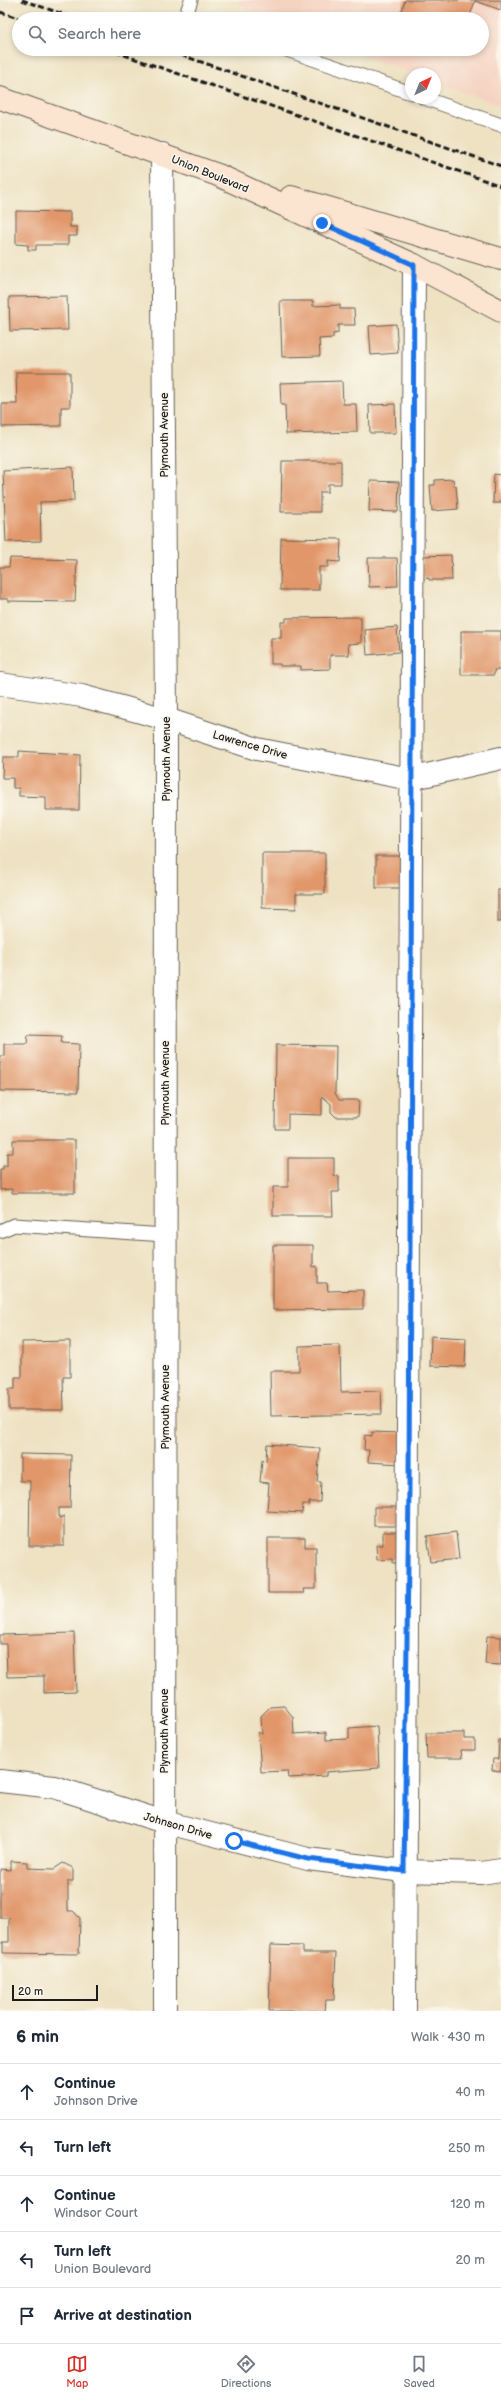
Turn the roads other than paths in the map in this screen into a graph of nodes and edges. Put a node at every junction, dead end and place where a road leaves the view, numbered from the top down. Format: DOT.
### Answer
graph roads {
  1 [pos="191,0"];
  2 [pos="192,12"];
  3 [pos="304,56"];
  4 [pos="405,91"];
  5 [pos="0,98"];
  6 [pos="441,104"];
  7 [pos="501,125"];
  8 [pos="162,154"];
  9 [pos="218,175"];
  10 [pos="501,259"];
  11 [pos="414,265"];
  12 [pos="501,312"];
  13 [pos="0,684"];
  14 [pos="166,719"];
  15 [pos="501,758"];
  16 [pos="410,779"];
  17 [pos="0,1231"];
  18 [pos="165,1235"];
  19 [pos="0,1782"];
  20 [pos="164,1822"];
  21 [pos="501,1870"];
  22 [pos="404,1871"];
  23 [pos="164,2011"];
  24 [pos="405,2011"];
  1 -- 2 [label="lane"];
  3 -- 4 [label="lane"];
  5 -- 8 [label="main road, Union Boulevard"];
  6 -- 7 [label="lane"];
  8 -- 9 [label="main road, Union Boulevard"];
  8 -- 14 [label="street, Plymouth Avenue"];
  9 -- 10 [label="main road"];
  9 -- 11 [label="main road, Union Boulevard"];
  11 -- 12 [label="main road, Union Boulevard"];
  11 -- 16 [label="street"];
  13 -- 14 [label="street, Lawrence Drive"];
  14 -- 16 [label="street, Lawrence Drive"];
  14 -- 18 [label="street, Plymouth Avenue"];
  15 -- 16 [label="street, Lawrence Drive"];
  16 -- 22 [label="street"];
  17 -- 18 [label="lane"];
  18 -- 20 [label="street, Plymouth Avenue"];
  19 -- 20 [label="street, Johnson Drive"];
  20 -- 22 [label="street, Johnson Drive"];
  20 -- 23 [label="street, Plymouth Avenue"];
  21 -- 22 [label="street, Johnson Drive"];
  22 -- 24 [label="street"];
}
